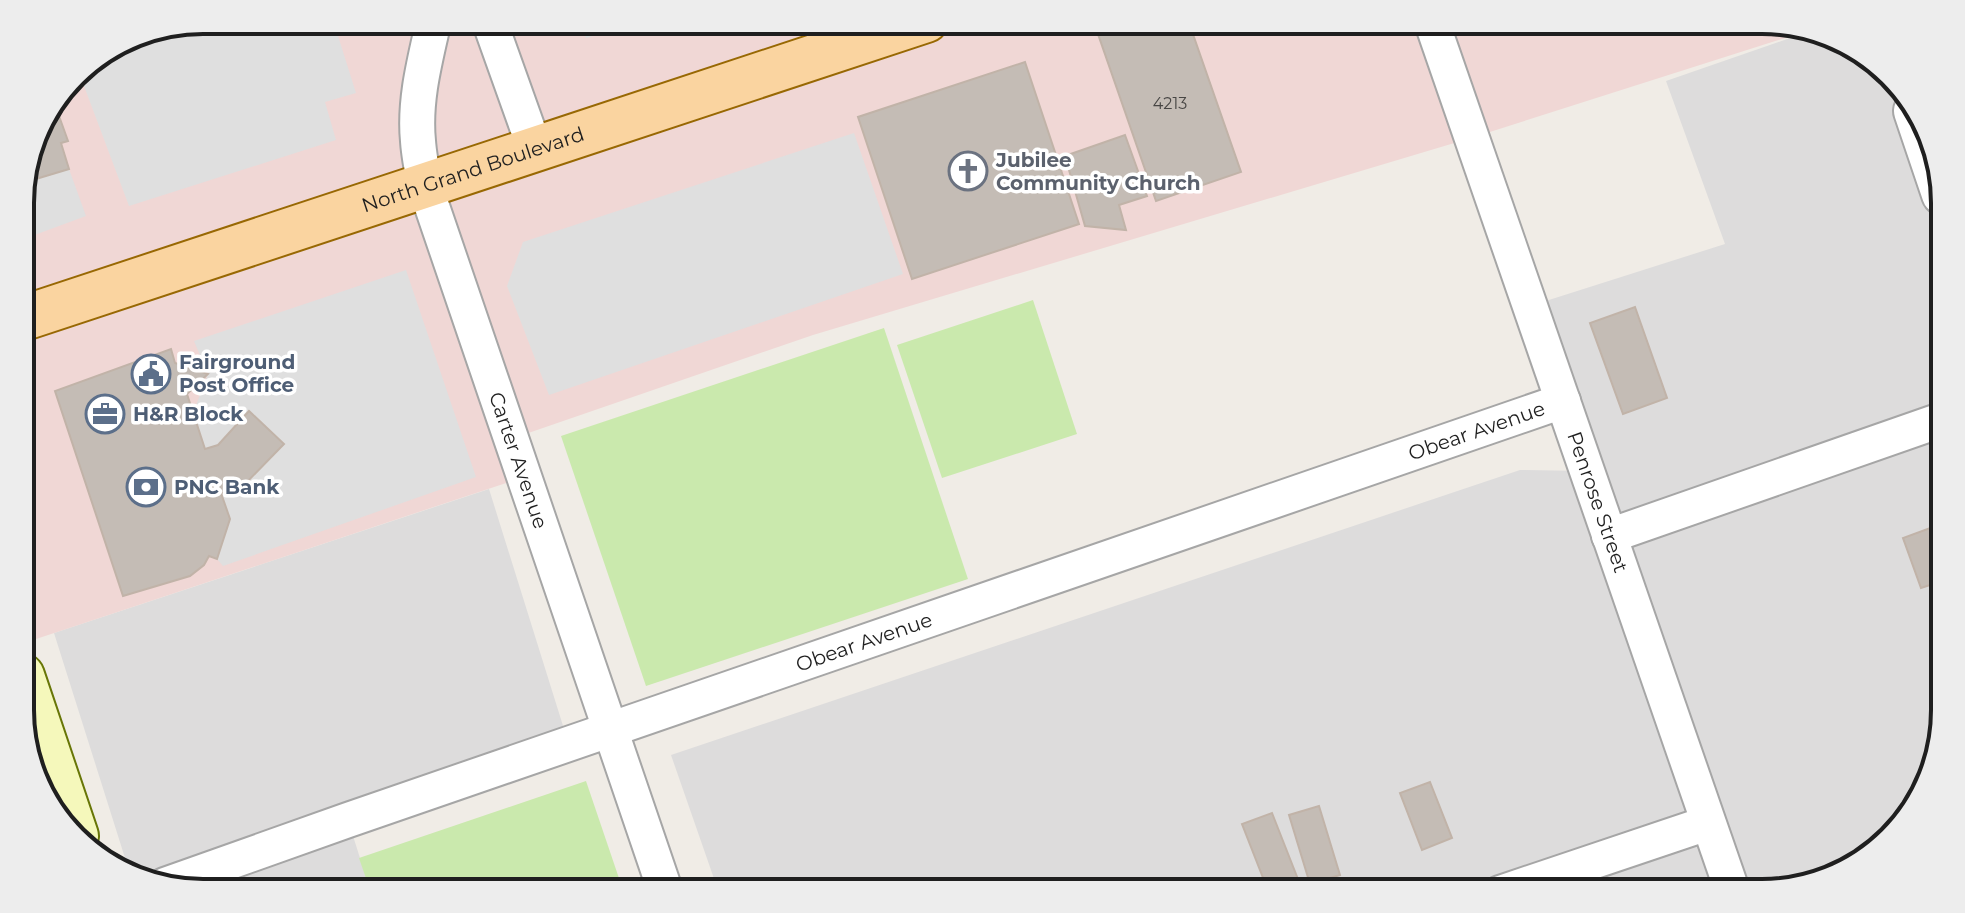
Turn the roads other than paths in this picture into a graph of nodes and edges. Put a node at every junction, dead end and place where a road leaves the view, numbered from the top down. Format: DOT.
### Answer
graph roads {
  1 [pos="431,34"];
  2 [pos="494,34"];
  3 [pos="884,34"];
  4 [pos="1436,34"];
  5 [pos="535,149"];
  6 [pos="425,186"];
  7 [pos="34,315"];
  8 [pos="1563,401"];
  9 [pos="1931,424"];
  10 [pos="1609,536"];
  11 [pos="34,712"];
  12 [pos="611,731"];
  13 [pos="67,810"];
  14 [pos="1708,823"];
  15 [pos="184,878"];
  16 [pos="661,879"];
  17 [pos="1542,879"];
  18 [pos="1728,879"];
  1 -- 6 [label="street, Carter Avenue"];
  2 -- 5 [label="street"];
  3 -- 5 [label="main road, North Grand Boulevard"];
  4 -- 8 [label="street, Penrose Street"];
  5 -- 6 [label="main road, North Grand Boulevard"];
  6 -- 7 [label="main road, North Grand Boulevard"];
  6 -- 12 [label="street, Carter Avenue"];
  8 -- 10 [label="street, Penrose Street"];
  8 -- 12 [label="street, Obear Avenue"];
  9 -- 10 [label="street"];
  10 -- 14 [label="street, Penrose Street"];
  11 -- 13 [label="main road"];
  12 -- 15 [label="street, Obear Avenue"];
  12 -- 16 [label="street, Carter Avenue"];
  14 -- 17 [label="street"];
  14 -- 18 [label="street, Penrose Street"];
}
